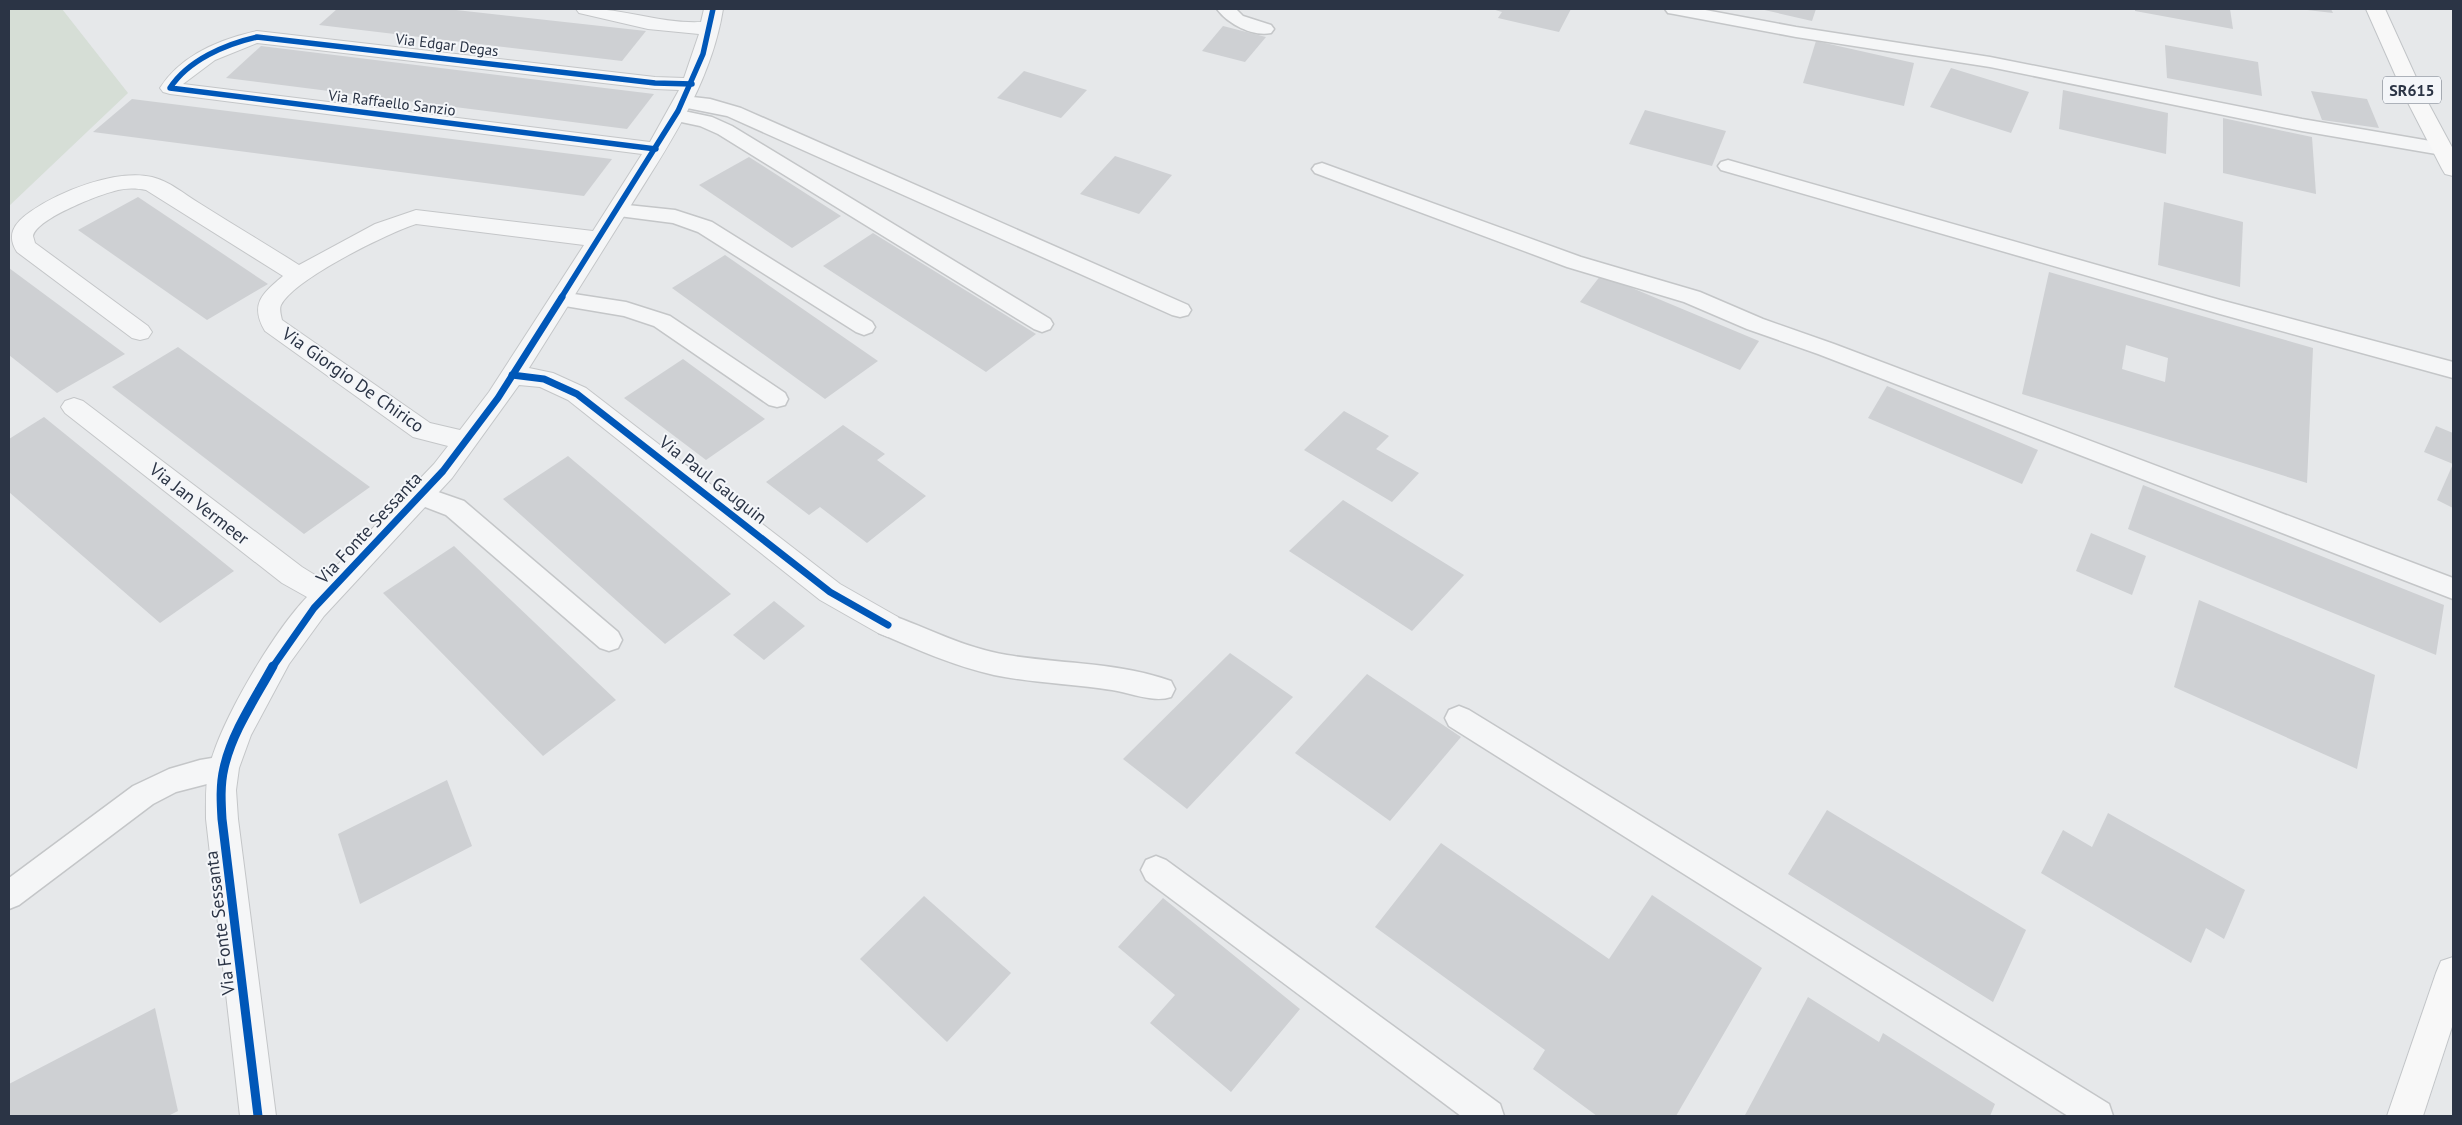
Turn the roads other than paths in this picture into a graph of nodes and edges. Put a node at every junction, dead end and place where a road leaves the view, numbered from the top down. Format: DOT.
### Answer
graph roads {
  1 [pos="586,9"];
  2 [pos="1226,9"];
  3 [pos="1674,9"];
  4 [pos="2375,9"];
  5 [pos="712,19"];
  6 [pos="1265,28"];
  7 [pos="203,59"];
  8 [pos="684,100"];
  9 [pos="656,148"];
  10 [pos="2442,149"];
  11 [pos="1728,166"];
  12 [pos="1322,169"];
  13 [pos="2453,169"];
  14 [pos="618,210"];
  15 [pos="599,239"];
  16 [pos="299,276"];
  17 [pos="561,298"];
  18 [pos="1180,310"];
  19 [pos="1042,324"];
  20 [pos="864,327"];
  21 [pos="140,332"];
  22 [pos="2453,370"];
  23 [pos="512,375"];
  24 [pos="777,399"];
  25 [pos="74,408"];
  26 [pos="465,442"];
  27 [pos="421,495"];
  28 [pos="2453,589"];
  29 [pos="328,593"];
  30 [pos="888,625"];
  31 [pos="609,640"];
  32 [pos="1162,689"];
  33 [pos="1459,718"];
  34 [pos="224,768"];
  35 [pos="1156,870"];
  36 [pos="9,895"];
  37 [pos="2453,973"];
  38 [pos="258,1116"];
  39 [pos="1488,1116"];
  40 [pos="2097,1116"];
  41 [pos="2405,1116"];
  1 -- 5 [label="street"];
  2 -- 6 [label="lane"];
  3 -- 10 [label="lane"];
  4 -- 10 [label="main road, SR615"];
  5 -- 8 [label="street, Via Fonte Sessanta"];
  7 -- 8 [label="street, Via Edgar Degas"];
  7 -- 9 [label="street, Via Raffaello Sanzio"];
  8 -- 9 [label="street, Via Fonte Sessanta"];
  8 -- 18 [label="lane"];
  8 -- 19 [label="lane"];
  9 -- 14 [label="street, Via Fonte Sessanta"];
  10 -- 13 [label="main road, SR615"];
  11 -- 22 [label="lane"];
  12 -- 28 [label="lane"];
  14 -- 15 [label="street, Via Fonte Sessanta"];
  14 -- 20 [label="lane"];
  15 -- 16 [label="street, Via Giorgio De Chirico"];
  15 -- 17 [label="street, Via Fonte Sessanta"];
  16 -- 21 [label="street"];
  16 -- 26 [label="street, Via Giorgio De Chirico"];
  17 -- 23 [label="street, Via Fonte Sessanta"];
  17 -- 24 [label="lane"];
  23 -- 26 [label="street, Via Fonte Sessanta"];
  23 -- 30 [label="street, Via Paul Gauguin"];
  25 -- 29 [label="street, Via Jan Vermeer"];
  26 -- 27 [label="street, Via Fonte Sessanta"];
  27 -- 29 [label="street, Via Fonte Sessanta"];
  27 -- 31 [label="lane"];
  29 -- 34 [label="street, Via Fonte Sessanta"];
  30 -- 32 [label="lane"];
  33 -- 40 [label="lane"];
  34 -- 36 [label="lane"];
  34 -- 38 [label="street, Via Fonte Sessanta"];
  35 -- 39 [label="lane"];
  37 -- 41 [label="main road"];
}
